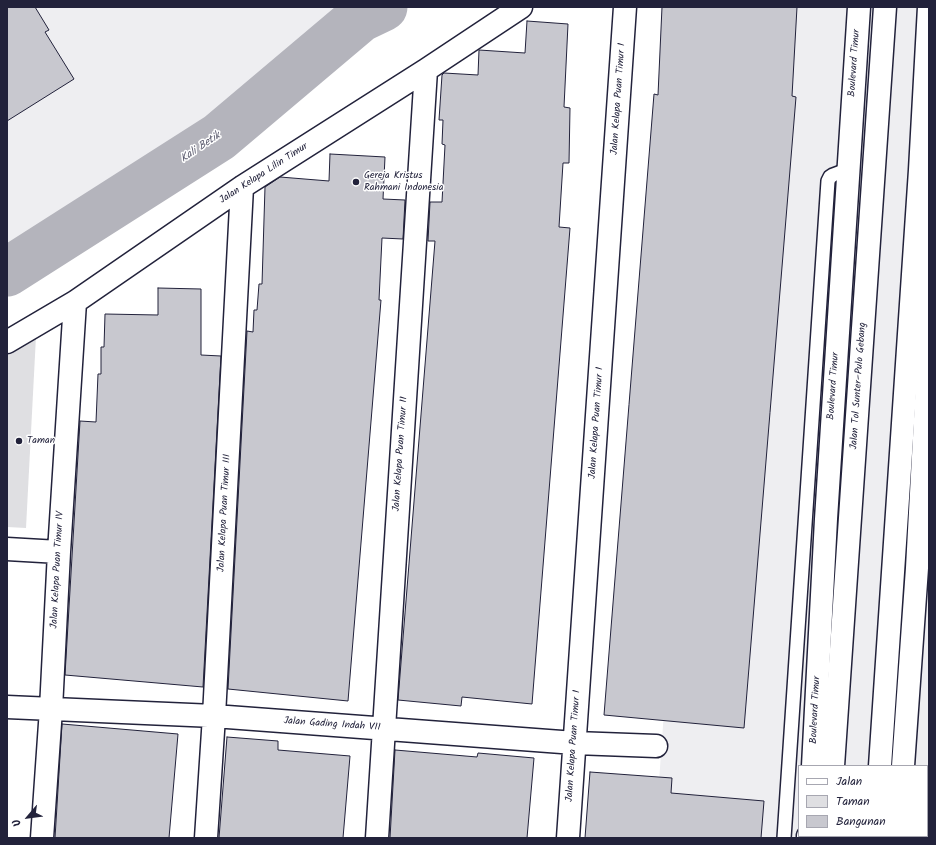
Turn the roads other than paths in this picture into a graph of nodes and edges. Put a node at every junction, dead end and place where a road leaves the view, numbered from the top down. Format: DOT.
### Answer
graph roads {
  1 [pos="521,7"];
  2 [pos="625,7"];
  3 [pos="859,7"];
  4 [pos="884,7"];
  5 [pos="929,7"];
  6 [pos="426,70"];
  7 [pos="849,169"];
  8 [pos="929,179"];
  9 [pos="242,187"];
  10 [pos="928,275"];
  11 [pos="75,302"];
  12 [pos="7,342"];
  13 [pos="928,382"];
  14 [pos="7,549"];
  15 [pos="59,552"];
  16 [pos="923,569"];
  17 [pos="922,599"];
  18 [pos="7,707"];
  19 [pos="51,710"];
  20 [pos="214,716"];
  21 [pos="384,729"];
  22 [pos="575,743"];
  23 [pos="656,746"];
  24 [pos="813,765"];
  25 [pos="833,765"];
  26 [pos="880,765"];
  27 [pos="903,765"];
  28 [pos="42,838"];
  29 [pos="206,838"];
  30 [pos="377,838"];
  31 [pos="568,838"];
  32 [pos="784,838"];
  1 -- 6 [label="main road, Jalan Kelapa Lilin Timur"];
  2 -- 22 [label="main road, Jalan Kelapa Puan Timur I"];
  3 -- 7 [label="main road, Boulevard Timur"];
  4 -- 25 [label="main road, Jalan Tol Sunter–Pulo Gebang"];
  5 -- 26 [label="main road"];
  6 -- 9 [label="main road, Jalan Kelapa Lilin Timur"];
  6 -- 21 [label="main road, Jalan Kelapa Puan Timur II"];
  7 -- 24 [label="main road, Boulevard Timur"];
  7 -- 32 [label="lane"];
  8 -- 10 [label="main road"];
  9 -- 11 [label="main road, Jalan Kelapa Lilin Timur"];
  9 -- 20 [label="main road, Jalan Kelapa Puan Timur III"];
  10 -- 13 [label="main road"];
  11 -- 12 [label="main road, Jalan Kelapa Lilin Timur"];
  11 -- 15 [label="main road, Jalan Kelapa Puan Timur IV"];
  13 -- 16 [label="main road"];
  14 -- 15 [label="main road"];
  15 -- 19 [label="main road, Jalan Kelapa Puan Timur IV"];
  16 -- 17 [label="main road"];
  17 -- 27 [label="main road"];
  18 -- 19 [label="main road, Jalan Gading Indah VII"];
  19 -- 20 [label="main road, Jalan Gading Indah VII"];
  19 -- 28 [label="main road, Jalan Kelapa Puan Timur IV"];
  20 -- 21 [label="main road, Jalan Gading Indah VII"];
  20 -- 29 [label="main road, Jalan Kelapa Puan Timur III"];
  21 -- 22 [label="main road, Jalan Gading Indah VII"];
  21 -- 30 [label="main road, Jalan Kelapa Puan Timur II"];
  22 -- 23 [label="main road, Jalan Gading Indah VII"];
  22 -- 31 [label="main road, Jalan Kelapa Puan Timur I"];
}
